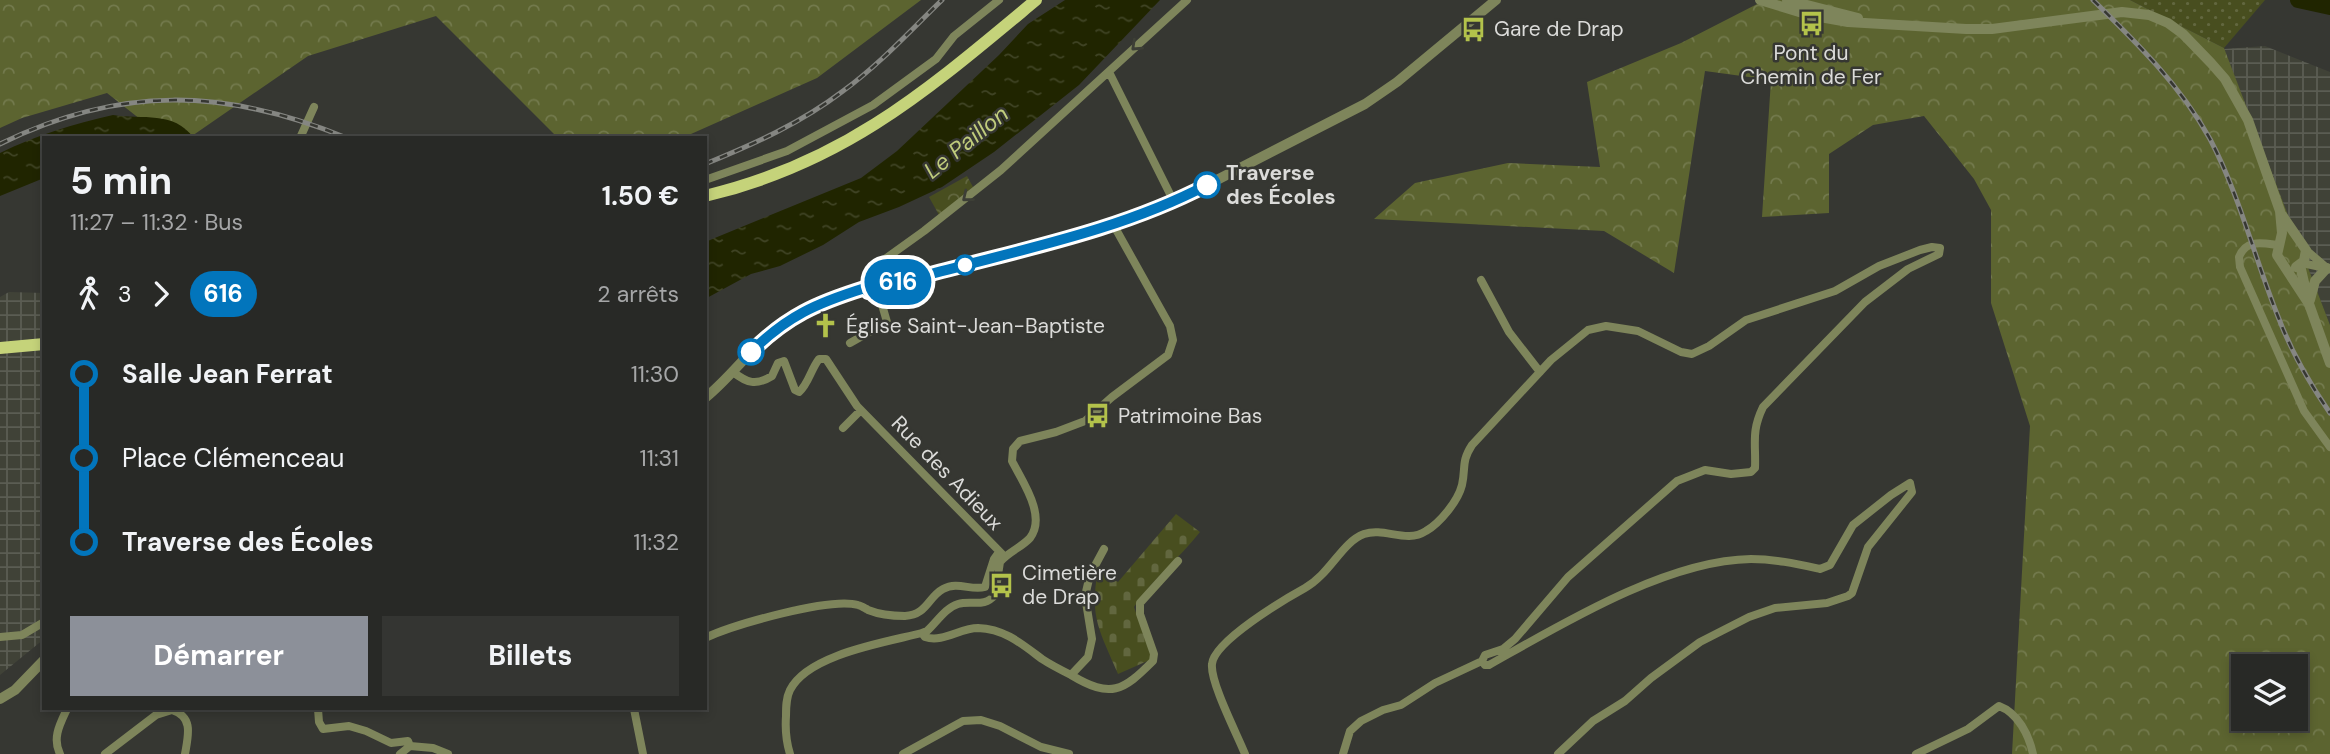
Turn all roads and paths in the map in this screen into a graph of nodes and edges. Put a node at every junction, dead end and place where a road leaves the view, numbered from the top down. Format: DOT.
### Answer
graph roads {
  1 [pos="999,0"];
  2 [pos="1028,0"];
  3 [pos="1036,0"];
  4 [pos="1187,0"];
  5 [pos="1496,0"];
  6 [pos="1760,0"];
  7 [pos="1787,0"];
  8 [pos="1879,24"];
  9 [pos="1109,72"];
  10 [pos="314,107"];
  11 [pos="301,136"];
  12 [pos="707,179"];
  13 [pos="707,189"];
  14 [pos="707,195"];
  15 [pos="1174,202"];
  16 [pos="2280,211"];
  17 [pos="1113,224"];
  18 [pos="2298,239"];
  19 [pos="2278,248"];
  20 [pos="2306,250"];
  21 [pos="2301,264"];
  22 [pos="2286,267"];
  23 [pos="2329,268"];
  24 [pos="1481,281"];
  25 [pos="877,284"];
  26 [pos="2309,304"];
  27 [pos="42,342"];
  28 [pos="850,343"];
  29 [pos="0,345"];
  30 [pos="2330,363"];
  31 [pos="733,372"];
  32 [pos="1540,372"];
  33 [pos="707,396"];
  34 [pos="863,412"];
  35 [pos="843,428"];
  36 [pos="2330,447"];
  37 [pos="1104,549"];
  38 [pos="1002,554"];
  39 [pos="1178,561"];
  40 [pos="42,623"];
  41 [pos="922,633"];
  42 [pos="707,637"];
  43 [pos="0,638"];
  44 [pos="1482,661"];
  45 [pos="42,662"];
  46 [pos="1071,675"];
  47 [pos="0,699"];
  48 [pos="66,710"];
  49 [pos="317,710"];
  50 [pos="634,710"];
  51 [pos="410,746"];
  52 [pos="60,754"];
  53 [pos="105,754"];
  54 [pos="185,754"];
  55 [pos="400,754"];
  56 [pos="448,754"];
  57 [pos="643,754"];
  58 [pos="790,754"];
  59 [pos="903,754"];
  60 [pos="1069,754"];
  61 [pos="1245,754"];
  62 [pos="1343,754"];
  63 [pos="1558,754"];
  64 [pos="1916,754"];
  65 [pos="2033,754"];
  1 -- 12 [label="street"];
  2 -- 13 [label="main road"];
  3 -- 14 [label="main road"];
  4 -- 9 [label="street, one-way"];
  5 -- 15 [label="street"];
  6 -- 8 [label="street"];
  7 -- 8 [label="street"];
  8 -- 16 [label="street"];
  9 -- 15 [label="street"];
  9 -- 25 [label="street, one-way"];
  10 -- 11 [label="street"];
  15 -- 17 [label="street"];
  16 -- 18 [label="street"];
  16 -- 19 [label="street"];
  17 -- 25 [label="street"];
  17 -- 38 [label="street"];
  18 -- 19 [label="street"];
  18 -- 20 [label="street"];
  19 -- 22 [label="street"];
  19 -- 36 [label="street"];
  20 -- 21 [label="street"];
  20 -- 23 [label="street"];
  21 -- 22 [label="street"];
  21 -- 23 [label="street"];
  21 -- 26 [label="street"];
  22 -- 26 [label="street"];
  23 -- 26 [label="street"];
  24 -- 32 [label="street"];
  25 -- 28 [label="street"];
  25 -- 31 [label="street"];
  26 -- 30 [label="street"];
  27 -- 29 [label="main road"];
  31 -- 33 [label="street"];
  31 -- 34 [label="street, Rue des Adieux"];
  32 -- 44 [label="street"];
  32 -- 61 [label="street"];
  34 -- 35 [label="street"];
  34 -- 38 [label="street, Rue des Adieux"];
  37 -- 46 [label="street"];
  38 -- 41 [label="street"];
  38 -- 42 [label="street"];
  39 -- 46 [label="street"];
  40 -- 43 [label="street"];
  41 -- 46 [label="street"];
  41 -- 58 [label="street"];
  44 -- 62 [label="street"];
  44 -- 63 [label="street"];
  45 -- 47 [label="street"];
  48 -- 52 [label="street"];
  49 -- 51 [label="street"];
  50 -- 57 [label="street"];
  51 -- 55 [label="street"];
  51 -- 56 [label="street"];
  53 -- 54 [label="street"];
  59 -- 60 [label="street"];
  64 -- 65 [label="street"];
}
